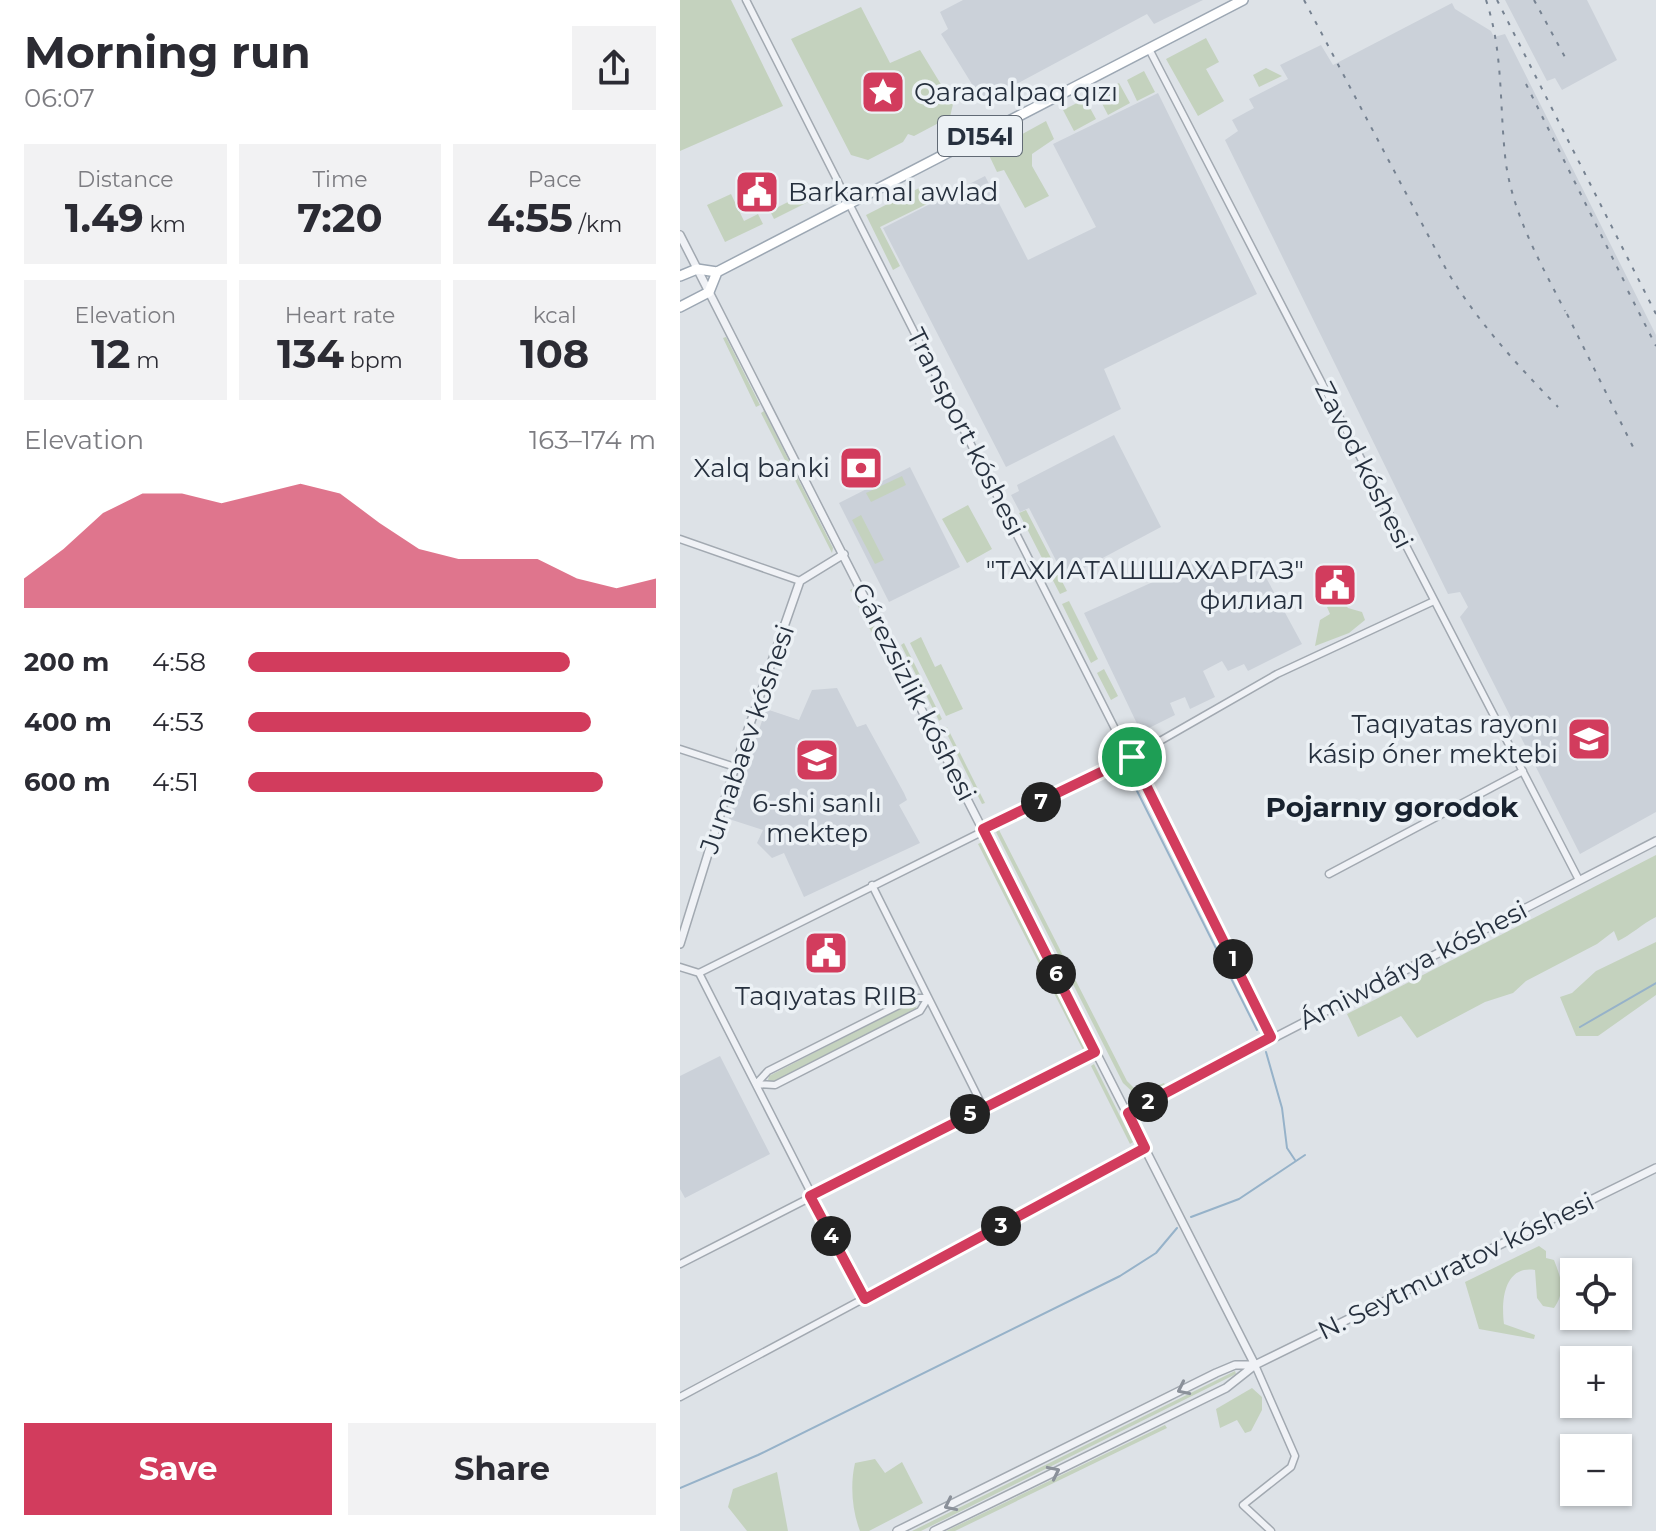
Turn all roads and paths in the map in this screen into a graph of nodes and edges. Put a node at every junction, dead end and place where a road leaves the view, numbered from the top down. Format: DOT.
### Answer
graph roads {
  1 [pos="746,0"];
  2 [pos="1243,0"];
  3 [pos="1149,49"];
  4 [pos="852,203"];
  5 [pos="680,235"];
  6 [pos="697,269"];
  7 [pos="717,272"];
  8 [pos="680,276"];
  9 [pos="709,292"];
  10 [pos="680,307"];
  11 [pos="680,539"];
  12 [pos="844,554"];
  13 [pos="800,581"];
  14 [pos="1434,601"];
  15 [pos="680,749"];
  16 [pos="1132,757"];
  17 [pos="735,767"];
  18 [pos="1523,771"];
  19 [pos="983,829"];
  20 [pos="1656,841"];
  21 [pos="1329,874"];
  22 [pos="1579,880"];
  23 [pos="872,885"];
  24 [pos="680,944"];
  25 [pos="680,967"];
  26 [pos="699,973"];
  27 [pos="928,998"];
  28 [pos="1271,1037"];
  29 [pos="1095,1052"];
  30 [pos="756,1084"];
  31 [pos="983,1107"];
  32 [pos="1128,1113"];
  33 [pos="1145,1148"];
  34 [pos="1656,1168"];
  35 [pos="810,1196"];
  36 [pos="680,1264"];
  37 [pos="865,1299"];
  38 [pos="1255,1365"];
  39 [pos="680,1397"];
  40 [pos="897,1531"];
  41 [pos="934,1531"];
  42 [pos="1271,1531"];
  1 -- 4 [label="street, Transport kóshesi"];
  2 -- 3 [label="main road, D154l"];
  3 -- 4 [label="main road, D154l"];
  3 -- 14 [label="street, Zavod kóshesi"];
  4 -- 7 [label="main road, D154l"];
  4 -- 16 [label="street, Transport kóshesi"];
  5 -- 6 [label="street, Gárezsizlik kóshesi"];
  6 -- 7 [label="main road"];
  6 -- 8 [label="main road"];
  6 -- 9 [label="street, Gárezsizlik kóshesi"];
  7 -- 9 [label="main road"];
  9 -- 10 [label="main road"];
  9 -- 12 [label="street, Gárezsizlik kóshesi"];
  11 -- 13 [label="street"];
  12 -- 13 [label="street"];
  12 -- 19 [label="street, Gárezsizlik kóshesi"];
  13 -- 17 [label="street, Jumabaev kóshesi"];
  14 -- 16 [label="street"];
  14 -- 18 [label="street, Zavod kóshesi"];
  15 -- 17 [label="street"];
  16 -- 19 [label="street"];
  16 -- 28 [label="street, Transport kóshesi"];
  17 -- 24 [label="street, Jumabaev kóshesi"];
  18 -- 21 [label="street"];
  18 -- 22 [label="street, Zavod kóshesi"];
  19 -- 23 [label="street"];
  19 -- 29 [label="street, Gárezsizlik kóshesi"];
  20 -- 22 [label="street, Ámiwdárya kóshesi"];
  22 -- 28 [label="street, Ámiwdárya kóshesi"];
  23 -- 26 [label="street"];
  23 -- 27 [label="street"];
  25 -- 26 [label="street"];
  26 -- 30 [label="street"];
  27 -- 30 [label="street"];
  27 -- 30 [label="street"];
  27 -- 31 [label="street"];
  28 -- 32 [label="street, Ámiwdárya kóshesi"];
  29 -- 31 [label="street"];
  29 -- 32 [label="street, Gárezsizlik kóshesi"];
  30 -- 35 [label="street"];
  31 -- 35 [label="street"];
  32 -- 33 [label="street, Gárezsizlik kóshesi"];
  33 -- 37 [label="street"];
  33 -- 38 [label="street, Gárezsizlik kóshesi"];
  34 -- 38 [label="street, N. Seytmuratov kóshesi"];
  35 -- 36 [label="street"];
  35 -- 37 [label="street"];
  37 -- 39 [label="street"];
  38 -- 40 [label="street, one-way"];
  41 -- 38 [label="street, one-way"];
  38 -- 42 [label="street"];
}
